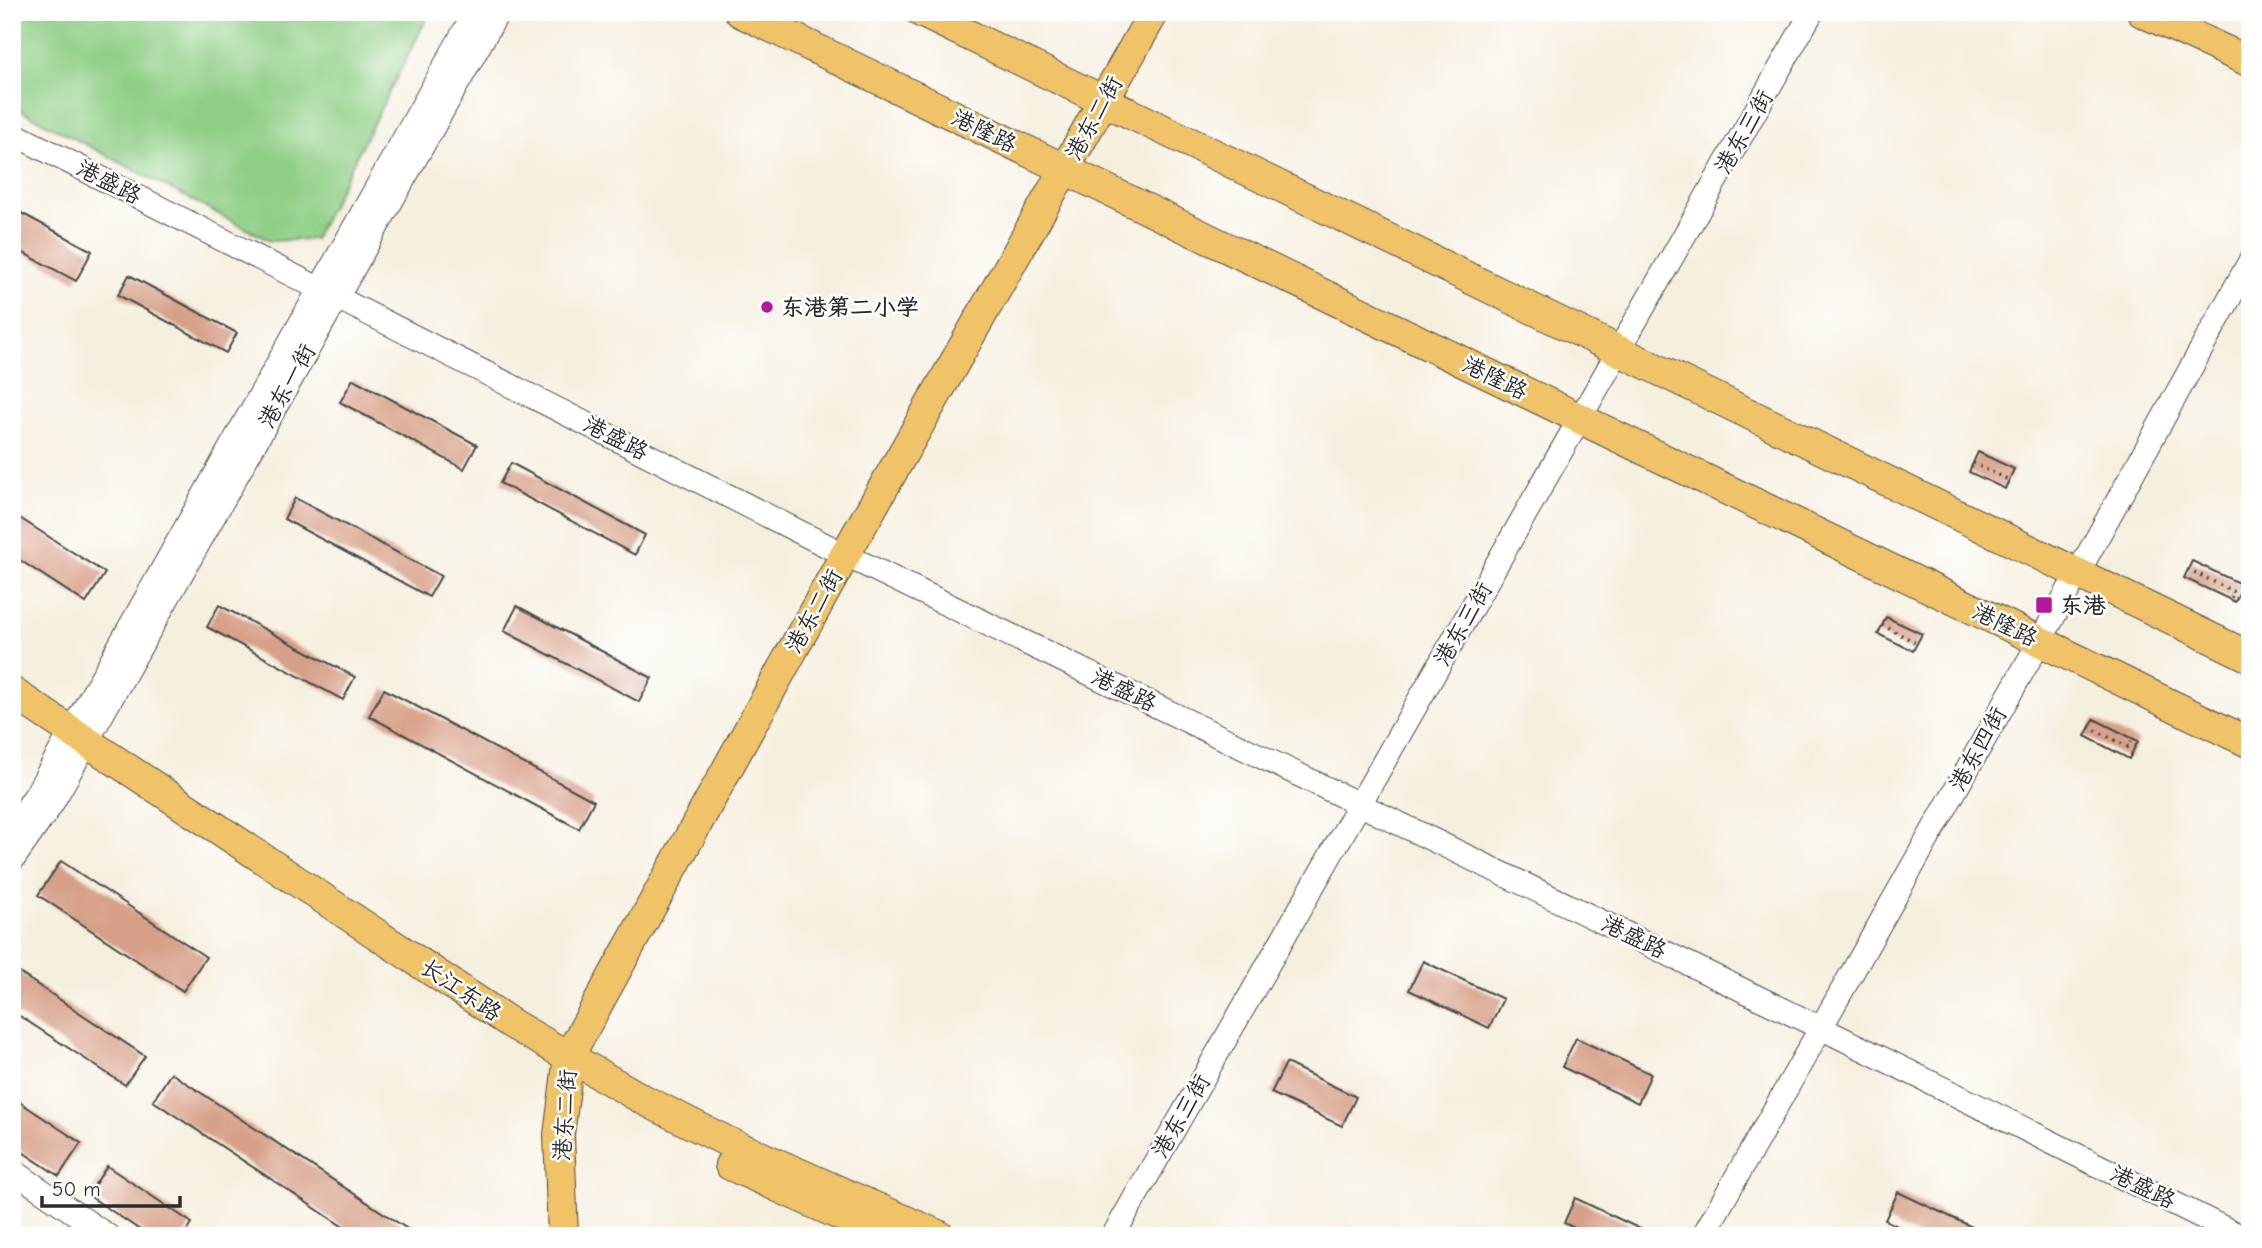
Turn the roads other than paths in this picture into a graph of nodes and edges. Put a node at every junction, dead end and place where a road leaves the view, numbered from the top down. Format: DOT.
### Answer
graph roads {
  1 [pos="475,12"];
  2 [pos="498,12"];
  3 [pos="740,12"];
  4 [pos="921,12"];
  5 [pos="1154,12"];
  6 [pos="1812,12"];
  7 [pos="2142,12"];
  8 [pos="2250,62"];
  9 [pos="1103,101"];
  10 [pos="12,133"];
  11 [pos="1065,170"];
  12 [pos="2250,261"];
  13 [pos="328,293"];
  14 [pos="1619,351"];
  15 [pos="1580,419"];
  16 [pos="845,555"];
  17 [pos="2077,573"];
  18 [pos="2039,641"];
  19 [pos="2250,657"];
  20 [pos="12,692"];
  21 [pos="12,716"];
  22 [pos="2250,743"];
  23 [pos="74,745"];
  24 [pos="1360,804"];
  25 [pos="12,829"];
  26 [pos="12,861"];
  27 [pos="1821,1028"];
  28 [pos="568,1068"];
  29 [pos="12,1170"];
  30 [pos="108,1236"];
  31 [pos="563,1236"];
  32 [pos="886,1236"];
  33 [pos="940,1236"];
  34 [pos="1113,1236"];
  35 [pos="1703,1236"];
  36 [pos="2240,1236"];
  1 -- 13 [label="street, 港东一街"];
  2 -- 13 [label="street, 港东一街"];
  3 -- 11 [label="main road, 港隆路"];
  4 -- 9 [label="main road"];
  5 -- 9 [label="main road, 港东二街"];
  6 -- 14 [label="street, 港东三街"];
  7 -- 8 [label="main road"];
  9 -- 11 [label="main road, 港东二街"];
  9 -- 14 [label="main road"];
  10 -- 13 [label="street, 港盛路"];
  11 -- 15 [label="main road, 港隆路"];
  11 -- 16 [label="main road, 港东二街"];
  12 -- 17 [label="street, 港东四街"];
  13 -- 16 [label="street, 港盛路"];
  13 -- 23 [label="street, 港东一街"];
  14 -- 15 [label="street, 港东三街"];
  14 -- 17 [label="main road"];
  15 -- 18 [label="main road, 港隆路"];
  15 -- 24 [label="street, 港东三街"];
  16 -- 24 [label="street, 港盛路"];
  16 -- 28 [label="main road, 港东二街"];
  17 -- 18 [label="street, 港东四街"];
  17 -- 19 [label="main road"];
  18 -- 22 [label="main road, 港隆路"];
  18 -- 27 [label="street, 港东四街"];
  20 -- 23 [label="main road, 长江东路"];
  21 -- 23 [label="main road, 长江东路"];
  23 -- 25 [label="street"];
  23 -- 26 [label="street"];
  23 -- 28 [label="main road, 长江东路"];
  24 -- 27 [label="street, 港盛路"];
  24 -- 34 [label="street, 港东三街"];
  27 -- 35 [label="street, 港东四街"];
  27 -- 36 [label="street, 港盛路"];
  28 -- 31 [label="main road, 港东二街"];
  28 -- 32 [label="main road, 长江东路"];
  28 -- 33 [label="main road, 长江东路"];
  29 -- 30 [label="street"];
}
